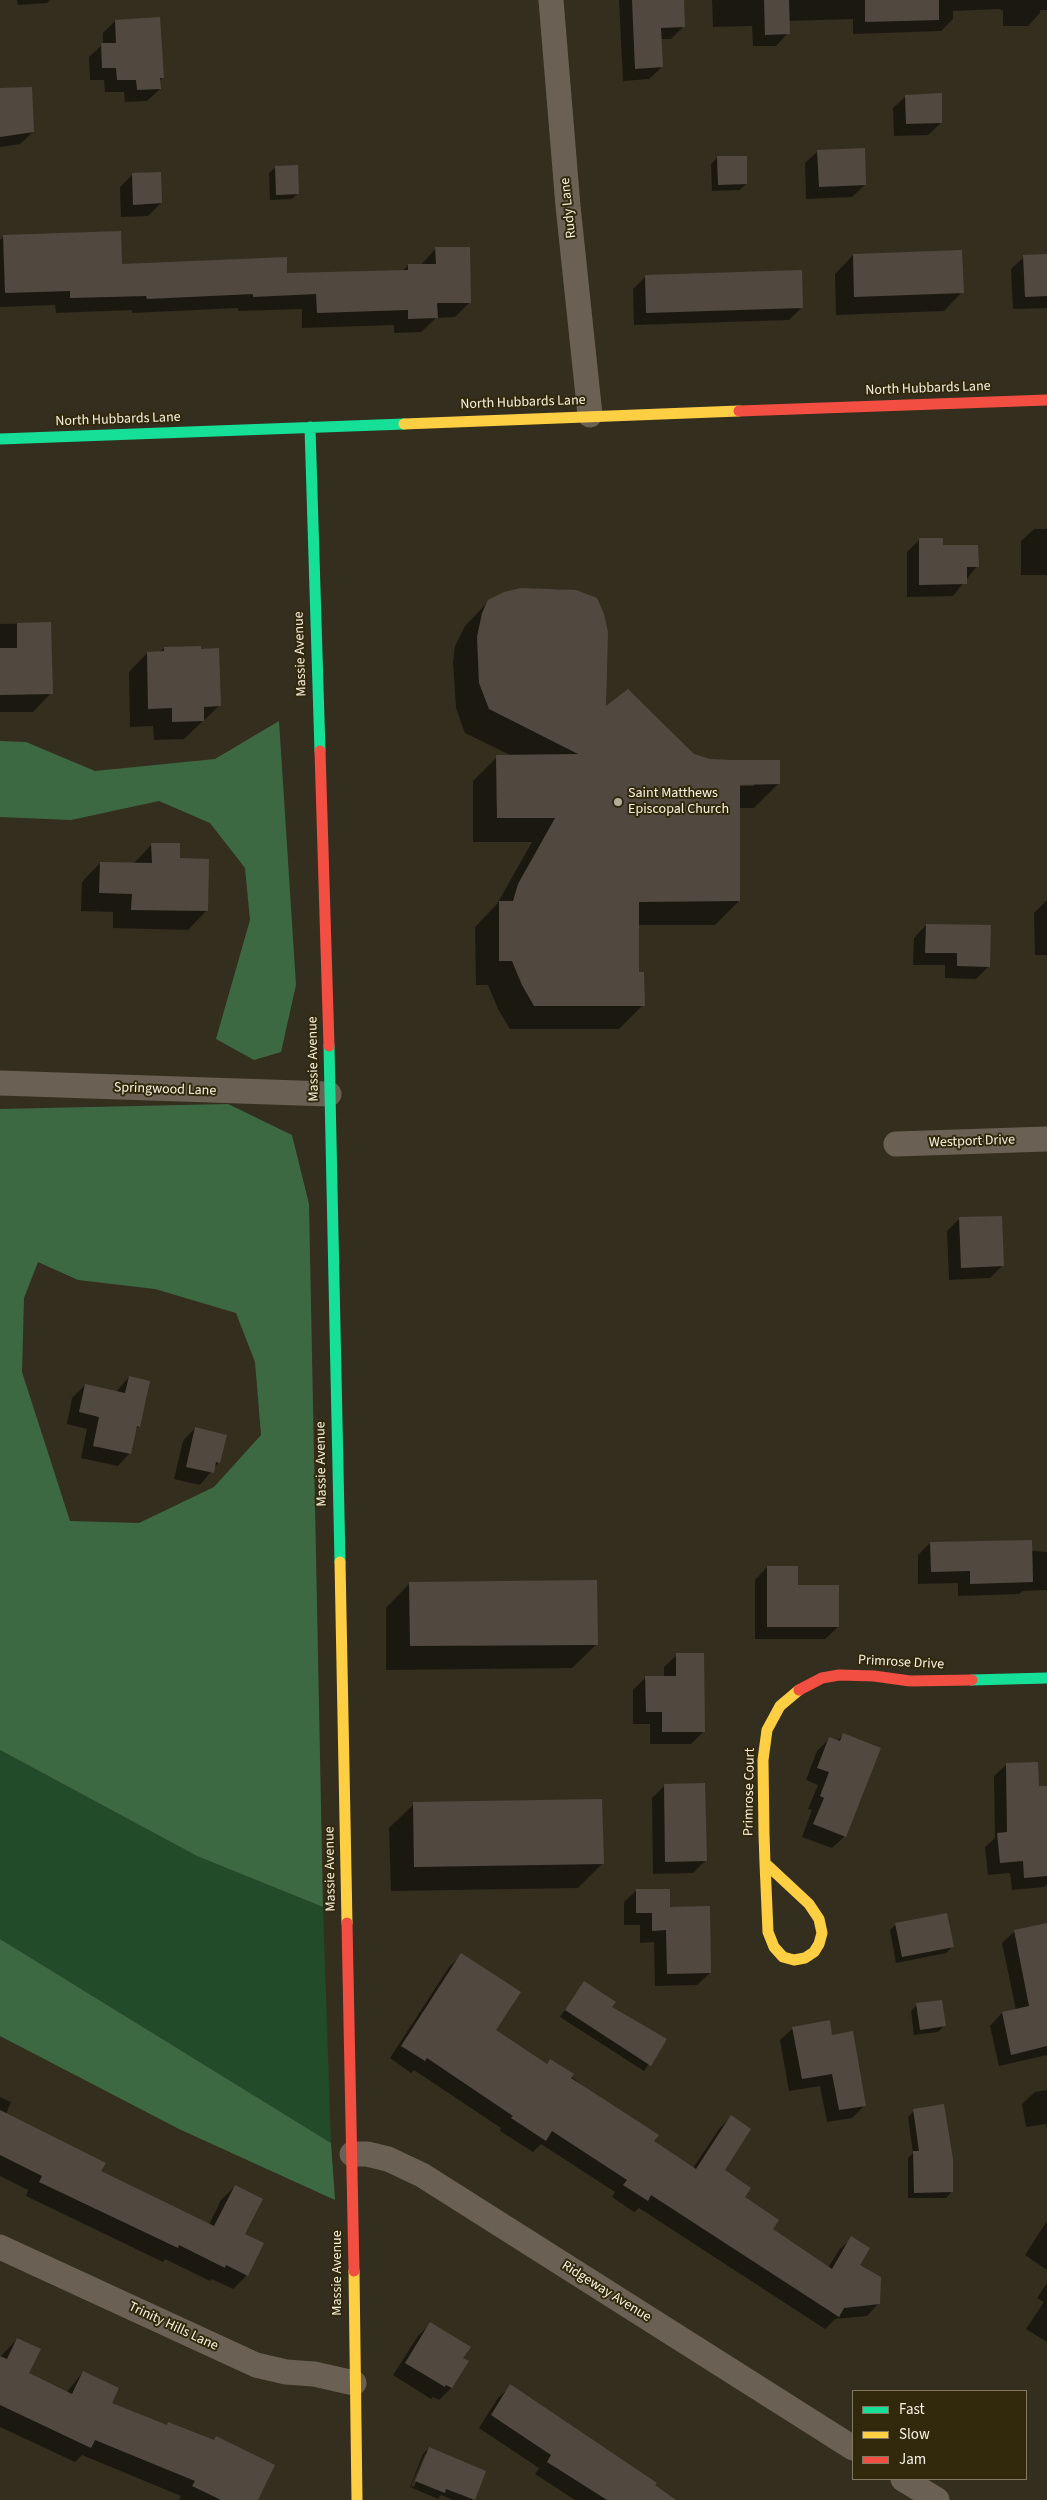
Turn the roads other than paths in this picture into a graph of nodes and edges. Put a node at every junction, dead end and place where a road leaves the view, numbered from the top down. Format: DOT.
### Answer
graph roads {
  1 [pos="551,0"];
  2 [pos="1047,400"];
  3 [pos="590,415"];
  4 [pos="310,427"];
  5 [pos="0,439"];
  6 [pos="0,1083"];
  7 [pos="330,1094"];
  8 [pos="1047,1139"];
  9 [pos="896,1144"];
  10 [pos="1047,1678"];
  11 [pos="789,1698"];
  12 [pos="765,1864"];
  13 [pos="352,2154"];
  14 [pos="0,2247"];
  15 [pos="354,2383"];
  16 [pos="852,2447"];
  17 [pos="905,2480"];
  18 [pos="357,2500"];
  19 [pos="937,2500"];
  1 -- 3 [label="street, Rudy Lane"];
  2 -- 3 [label="street, North Hubbards Lane"];
  3 -- 4 [label="street, North Hubbards Lane"];
  4 -- 5 [label="street, North Hubbards Lane"];
  4 -- 7 [label="street, Massie Avenue"];
  6 -- 7 [label="street, Springwood Lane"];
  7 -- 13 [label="street, Massie Avenue"];
  8 -- 9 [label="street, Westport Drive"];
  10 -- 11 [label="street, Primrose Drive"];
  11 -- 12 [label="street, Primrose Court"];
  12 -- 12 [label="street, Primrose Court"];
  13 -- 15 [label="street, Massie Avenue"];
  13 -- 16 [label="street, Ridgeway Avenue"];
  14 -- 15 [label="street, Trinity Hills Lane"];
  15 -- 18 [label="street, Massie Avenue"];
  17 -- 19 [label="street"];
}
